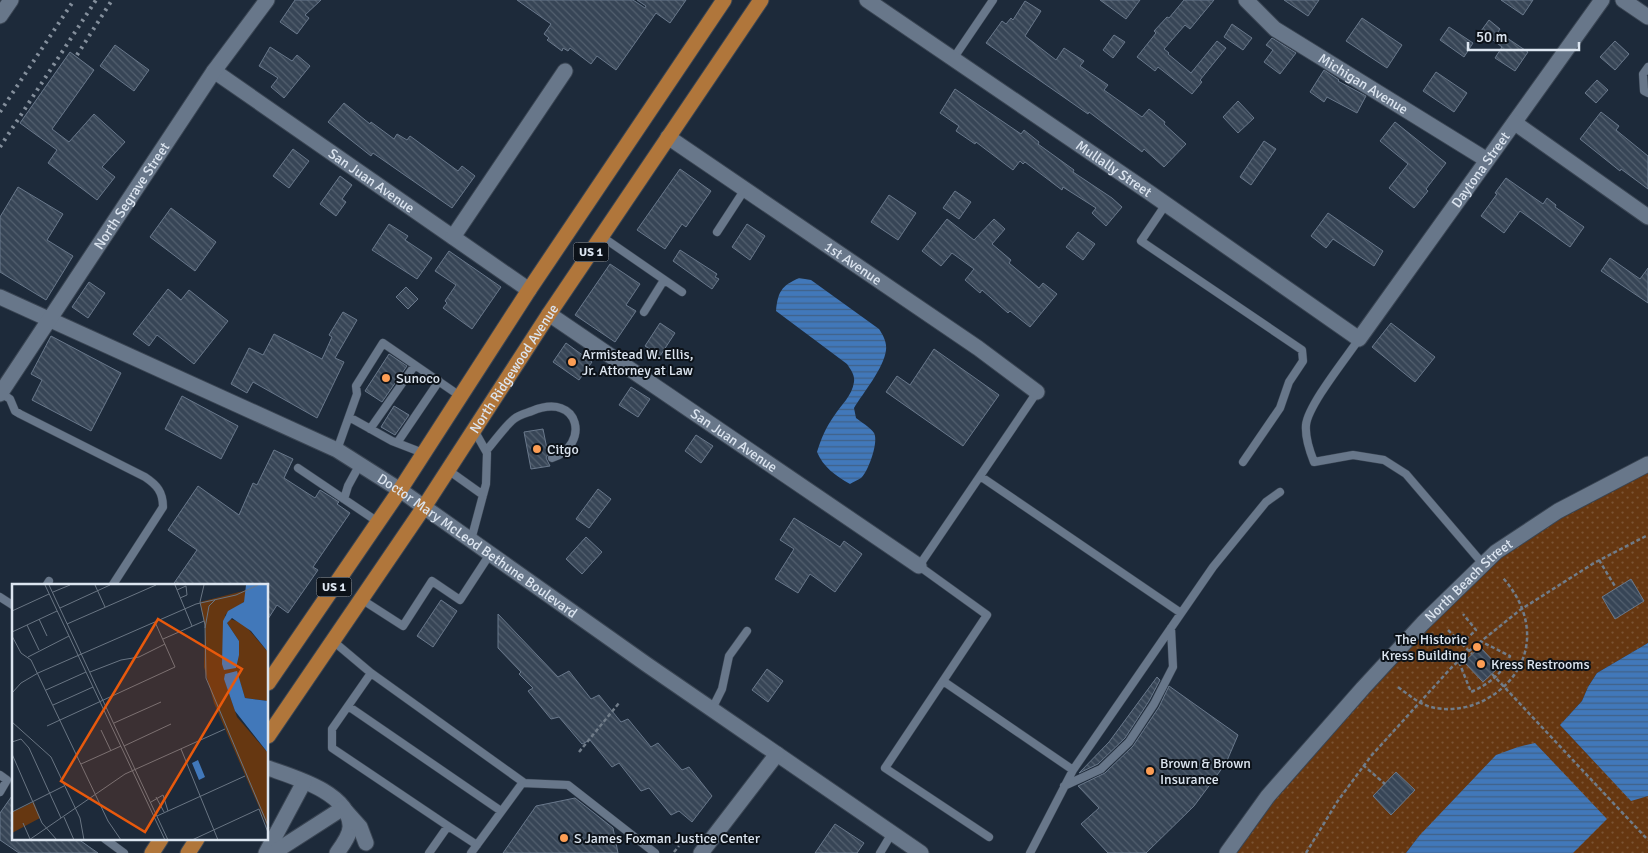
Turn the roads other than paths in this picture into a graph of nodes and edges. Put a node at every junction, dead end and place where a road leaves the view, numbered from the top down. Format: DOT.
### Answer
graph roads {
  1 [pos="12,0"];
  2 [pos="267,0"];
  3 [pos="724,0"];
  4 [pos="761,0"];
  5 [pos="867,0"];
  6 [pos="993,0"];
  7 [pos="1246,0"];
  8 [pos="1602,0"];
  9 [pos="1623,0"];
  10 [pos="0,16"];
  11 [pos="1648,17"];
  12 [pos="953,59"];
  13 [pos="1648,66"];
  14 [pos="214,71"];
  15 [pos="564,71"];
  16 [pos="1648,93"];
  17 [pos="1514,123"];
  18 [pos="668,137"];
  19 [pos="1487,160"];
  20 [pos="745,189"];
  21 [pos="1166,204"];
  22 [pos="1648,217"];
  23 [pos="717,232"];
  24 [pos="601,236"];
  25 [pos="453,237"];
  26 [pos="664,280"];
  27 [pos="529,290"];
  28 [pos="682,292"];
  29 [pos="0,297"];
  30 [pos="644,312"];
  31 [pos="550,314"];
  32 [pos="49,320"];
  33 [pos="1359,339"];
  34 [pos="415,365"];
  35 [pos="439,381"];
  36 [pos="1037,392"];
  37 [pos="0,393"];
  38 [pos="460,396"];
  39 [pos="349,417"];
  40 [pos="370,429"];
  41 [pos="474,430"];
  42 [pos="397,443"];
  43 [pos="337,450"];
  44 [pos="486,451"];
  45 [pos="423,453"];
  46 [pos="552,458"];
  47 [pos="1243,462"];
  48 [pos="360,464"];
  49 [pos="1648,464"];
  50 [pos="298,468"];
  51 [pos="448,470"];
  52 [pos="980,476"];
  53 [pos="400,490"];
  54 [pos="1280,492"];
  55 [pos="483,495"];
  56 [pos="344,499"];
  57 [pos="424,507"];
  58 [pos="378,522"];
  59 [pos="471,540"];
  60 [pos="490,554"];
  61 [pos="1483,564"];
  62 [pos="918,566"];
  63 [pos="113,584"];
  64 [pos="0,597"];
  65 [pos="361,599"];
  66 [pos="12,605"];
  67 [pos="1181,613"];
  68 [pos="1171,627"];
  69 [pos="747,631"];
  70 [pos="333,641"];
  71 [pos="371,673"];
  72 [pos="943,681"];
  73 [pos="269,682"];
  74 [pos="348,706"];
  75 [pos="712,709"];
  76 [pos="269,735"];
  77 [pos="778,754"];
  78 [pos="269,768"];
  79 [pos="1073,770"];
  80 [pos="0,775"];
  81 [pos="10,780"];
  82 [pos="304,782"];
  83 [pos="522,783"];
  84 [pos="1064,786"];
  85 [pos="0,792"];
  86 [pos="343,808"];
  87 [pos="501,811"];
  88 [pos="448,826"];
  89 [pos="892,833"];
  90 [pos="989,838"];
  91 [pos="106,840"];
  92 [pos="160,840"];
  93 [pos="167,840"];
  94 [pos="196,840"];
  95 [pos="477,846"];
  96 [pos="368,848"];
  97 [pos="124,853"];
  98 [pos="152,853"];
  99 [pos="165,853"];
  100 [pos="188,853"];
  101 [pos="266,853"];
  102 [pos="274,853"];
  103 [pos="336,853"];
  104 [pos="429,853"];
  105 [pos="471,853"];
  106 [pos="655,853"];
  107 [pos="701,853"];
  108 [pos="880,853"];
  109 [pos="921,853"];
  110 [pos="1030,853"];
  111 [pos="1227,853"];
  1 -- 10 [label="street"];
  2 -- 14 [label="street, North Segrave Street"];
  3 -- 27 [label="main road, US 1"];
  4 -- 18 [label="main road, North Ridgewood Avenue / US 1"];
  5 -- 12 [label="street, Mullally Street"];
  6 -- 12 [label="lane"];
  7 -- 19 [label="street, Michigan Avenue"];
  8 -- 17 [label="street, Daytona Street"];
  9 -- 11 [label="street"];
  12 -- 21 [label="street, Mullally Street"];
  13 -- 16 [label="lane"];
  14 -- 25 [label="street, San Juan Avenue"];
  14 -- 32 [label="street, North Segrave Street"];
  15 -- 25 [label="street"];
  17 -- 19 [label="street, Daytona Street"];
  17 -- 22 [label="street"];
  18 -- 20 [label="street, 1st Avenue"];
  18 -- 24 [label="main road, North Ridgewood Avenue / US 1"];
  19 -- 33 [label="street, Daytona Street"];
  20 -- 23 [label="lane"];
  20 -- 36 [label="street, 1st Avenue"];
  21 -- 33 [label="street, Mullally Street"];
  21 -- 47 [label="lane"];
  24 -- 26 [label="lane"];
  24 -- 31 [label="main road, North Ridgewood Avenue / US 1"];
  25 -- 27 [label="street, San Juan Avenue"];
  26 -- 28 [label="lane"];
  26 -- 30 [label="lane"];
  27 -- 38 [label="main road, US 1"];
  29 -- 32 [label="street, Doctor Mary McLeod Bethune Boulevard"];
  31 -- 41 [label="main road, North Ridgewood Avenue / US 1"];
  31 -- 62 [label="street, San Juan Avenue"];
  32 -- 37 [label="street, North Segrave Street"];
  32 -- 43 [label="street, Doctor Mary McLeod Bethune Boulevard"];
  33 -- 61 [label="lane"];
  34 -- 35 [label="lane"];
  34 -- 39 [label="lane"];
  34 -- 40 [label="lane"];
  35 -- 38 [label="lane"];
  35 -- 42 [label="lane"];
  36 -- 52 [label="lane"];
  37 -- 63 [label="lane"];
  38 -- 45 [label="main road, US 1"];
  39 -- 40 [label="lane"];
  39 -- 43 [label="lane"];
  40 -- 42 [label="lane"];
  41 -- 44 [label="lane"];
  41 -- 51 [label="main road, North Ridgewood Avenue / US 1"];
  42 -- 45 [label="lane"];
  43 -- 48 [label="street, Doctor Mary McLeod Bethune Boulevard"];
  44 -- 46 [label="lane"];
  44 -- 55 [label="lane"];
  45 -- 53 [label="main road, US 1"];
  48 -- 53 [label="street, Doctor Mary McLeod Bethune Boulevard"];
  48 -- 56 [label="lane"];
  49 -- 61 [label="street, North Beach Street"];
  50 -- 56 [label="lane"];
  51 -- 55 [label="lane"];
  51 -- 57 [label="main road, North Ridgewood Avenue / US 1"];
  52 -- 62 [label="lane"];
  52 -- 67 [label="lane"];
  53 -- 57 [label="street, Doctor Mary McLeod Bethune Boulevard"];
  53 -- 58 [label="main road, US 1"];
  54 -- 67 [label="lane"];
  55 -- 59 [label="lane"];
  56 -- 58 [label="lane"];
  57 -- 59 [label="street, Doctor Mary McLeod Bethune Boulevard"];
  57 -- 65 [label="main road, North Ridgewood Avenue / US 1"];
  58 -- 73 [label="main road, US 1"];
  59 -- 60 [label="street, Doctor Mary McLeod Bethune Boulevard"];
  60 -- 65 [label="lane"];
  60 -- 75 [label="street, Doctor Mary McLeod Bethune Boulevard"];
  61 -- 111 [label="street, North Beach Street"];
  62 -- 72 [label="lane"];
  64 -- 66 [label="lane"];
  65 -- 70 [label="main road, North Ridgewood Avenue / US 1"];
  67 -- 68 [label="lane"];
  68 -- 79 [label="lane"];
  68 -- 84 [label="lane"];
  69 -- 75 [label="lane"];
  70 -- 71 [label="lane"];
  70 -- 76 [label="main road, North Ridgewood Avenue / US 1"];
  71 -- 74 [label="lane"];
  71 -- 83 [label="lane"];
  72 -- 79 [label="lane"];
  72 -- 90 [label="lane"];
  74 -- 87 [label="lane"];
  74 -- 88 [label="lane"];
  75 -- 77 [label="street, Doctor Mary McLeod Bethune Boulevard"];
  77 -- 89 [label="street, Doctor Mary McLeod Bethune Boulevard"];
  77 -- 107 [label="street"];
  78 -- 82 [label="street"];
  79 -- 84 [label="lane"];
  80 -- 81 [label="lane"];
  81 -- 85 [label="lane"];
  82 -- 86 [label="street"];
  82 -- 101 [label="street"];
  83 -- 87 [label="lane"];
  83 -- 106 [label="lane"];
  84 -- 110 [label="lane"];
  86 -- 96 [label="street"];
  86 -- 102 [label="street"];
  86 -- 103 [label="street"];
  87 -- 95 [label="lane"];
  88 -- 95 [label="lane"];
  88 -- 104 [label="lane"];
  89 -- 108 [label="lane"];
  89 -- 109 [label="street, Doctor Mary McLeod Bethune Boulevard"];
  91 -- 97 [label="lane"];
  92 -- 98 [label="main road"];
  93 -- 99 [label="main road"];
  94 -- 100 [label="main road"];
  95 -- 105 [label="lane"];
}
